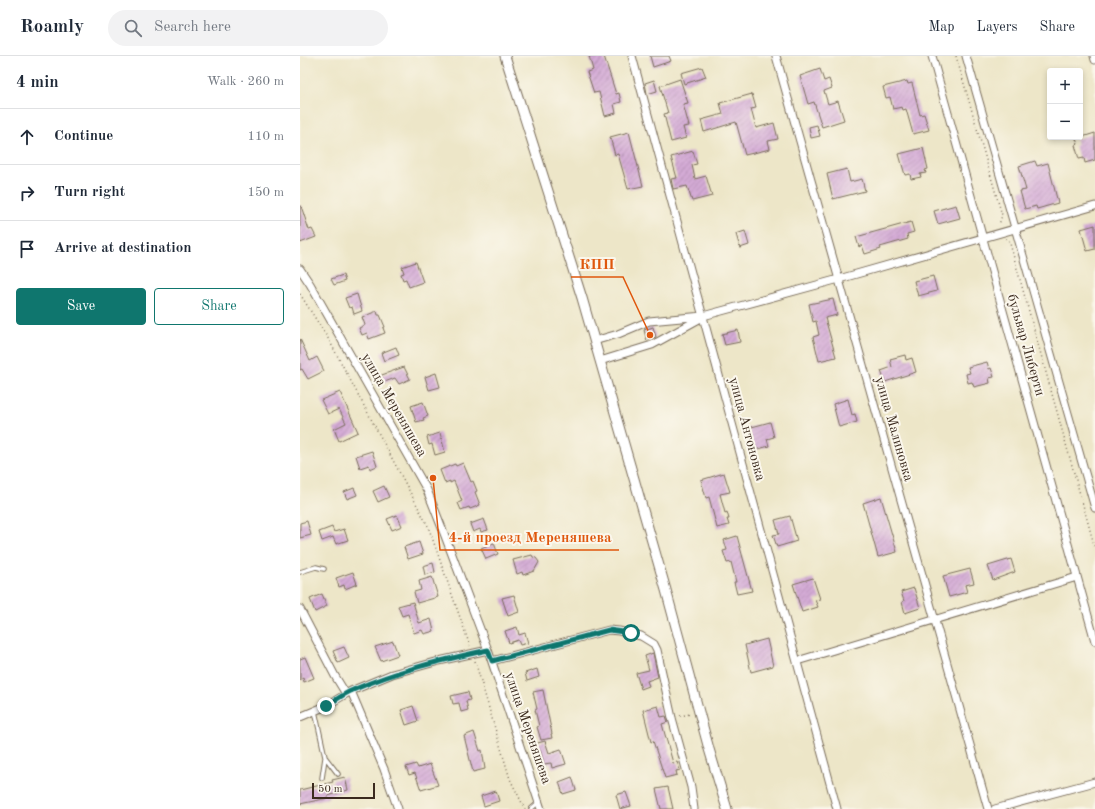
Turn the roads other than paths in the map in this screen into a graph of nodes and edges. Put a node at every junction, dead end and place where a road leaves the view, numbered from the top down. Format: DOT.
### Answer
graph roads {
  1 [pos="504,56"];
  2 [pos="632,56"];
  3 [pos="776,56"];
  4 [pos="932,56"];
  5 [pos="966,56"];
  6 [pos="1094,56"];
  7 [pos="1095,60"];
  8 [pos="1095,206"];
  9 [pos="1016,228"];
  10 [pos="982,238"];
  11 [pos="300,270"];
  12 [pos="839,279"];
  13 [pos="703,316"];
  14 [pos="594,340"];
  15 [pos="600,361"];
  16 [pos="1095,508"];
  17 [pos="324,569"];
  18 [pos="300,572"];
  19 [pos="1077,577"];
  20 [pos="300,609"];
  21 [pos="934,620"];
  22 [pos="1095,641"];
  23 [pos="488,650"];
  24 [pos="492,661"];
  25 [pos="797,661"];
  26 [pos="348,692"];
  27 [pos="315,711"];
  28 [pos="300,717"];
  29 [pos="325,757"];
  30 [pos="338,774"];
  31 [pos="322,778"];
  32 [pos="1095,782"];
  33 [pos="540,806"];
  34 [pos="398,809"];
  35 [pos="531,809"];
  36 [pos="694,809"];
  37 [pos="727,809"];
  38 [pos="837,809"];
  39 [pos="988,809"];
  40 [pos="995,809"];
  1 -- 14 [label="street"];
  2 -- 13 [label="street, улица Антоновка"];
  3 -- 12 [label="street, улица Малиновка"];
  4 -- 10 [label="street, бульвар Либерти"];
  5 -- 9 [label="street, бульвар Либерти"];
  6 -- 7 [label="street"];
  8 -- 9 [label="street"];
  9 -- 10 [label="street"];
  9 -- 16 [label="street, бульвар Либерти"];
  10 -- 12 [label="street"];
  10 -- 19 [label="street, бульвар Либерти"];
  11 -- 23 [label="street, улица Мереняшева"];
  12 -- 13 [label="street"];
  12 -- 21 [label="street, улица Малиновка"];
  13 -- 14 [label="street"];
  13 -- 15 [label="street"];
  13 -- 25 [label="street, улица Антоновка"];
  14 -- 15 [label="street"];
  15 -- 37 [label="street"];
  17 -- 18 [label="lane"];
  19 -- 21 [label="street"];
  19 -- 22 [label="street, бульвар Либерти"];
  20 -- 26 [label="street"];
  21 -- 25 [label="street"];
  21 -- 39 [label="street, улица Малиновка"];
  23 -- 24 [label="street, улица Мереняшева"];
  23 -- 26 [label="street"];
  24 -- 33 [label="street, улица Мереняшева"];
  24 -- 36 [label="street"];
  25 -- 38 [label="street, улица Антоновка"];
  26 -- 27 [label="street"];
  26 -- 34 [label="street"];
  27 -- 28 [label="street"];
  27 -- 29 [label="lane"];
  29 -- 30 [label="lane"];
  29 -- 31 [label="lane"];
  32 -- 40 [label="street"];
  33 -- 35 [label="lane"];
}
